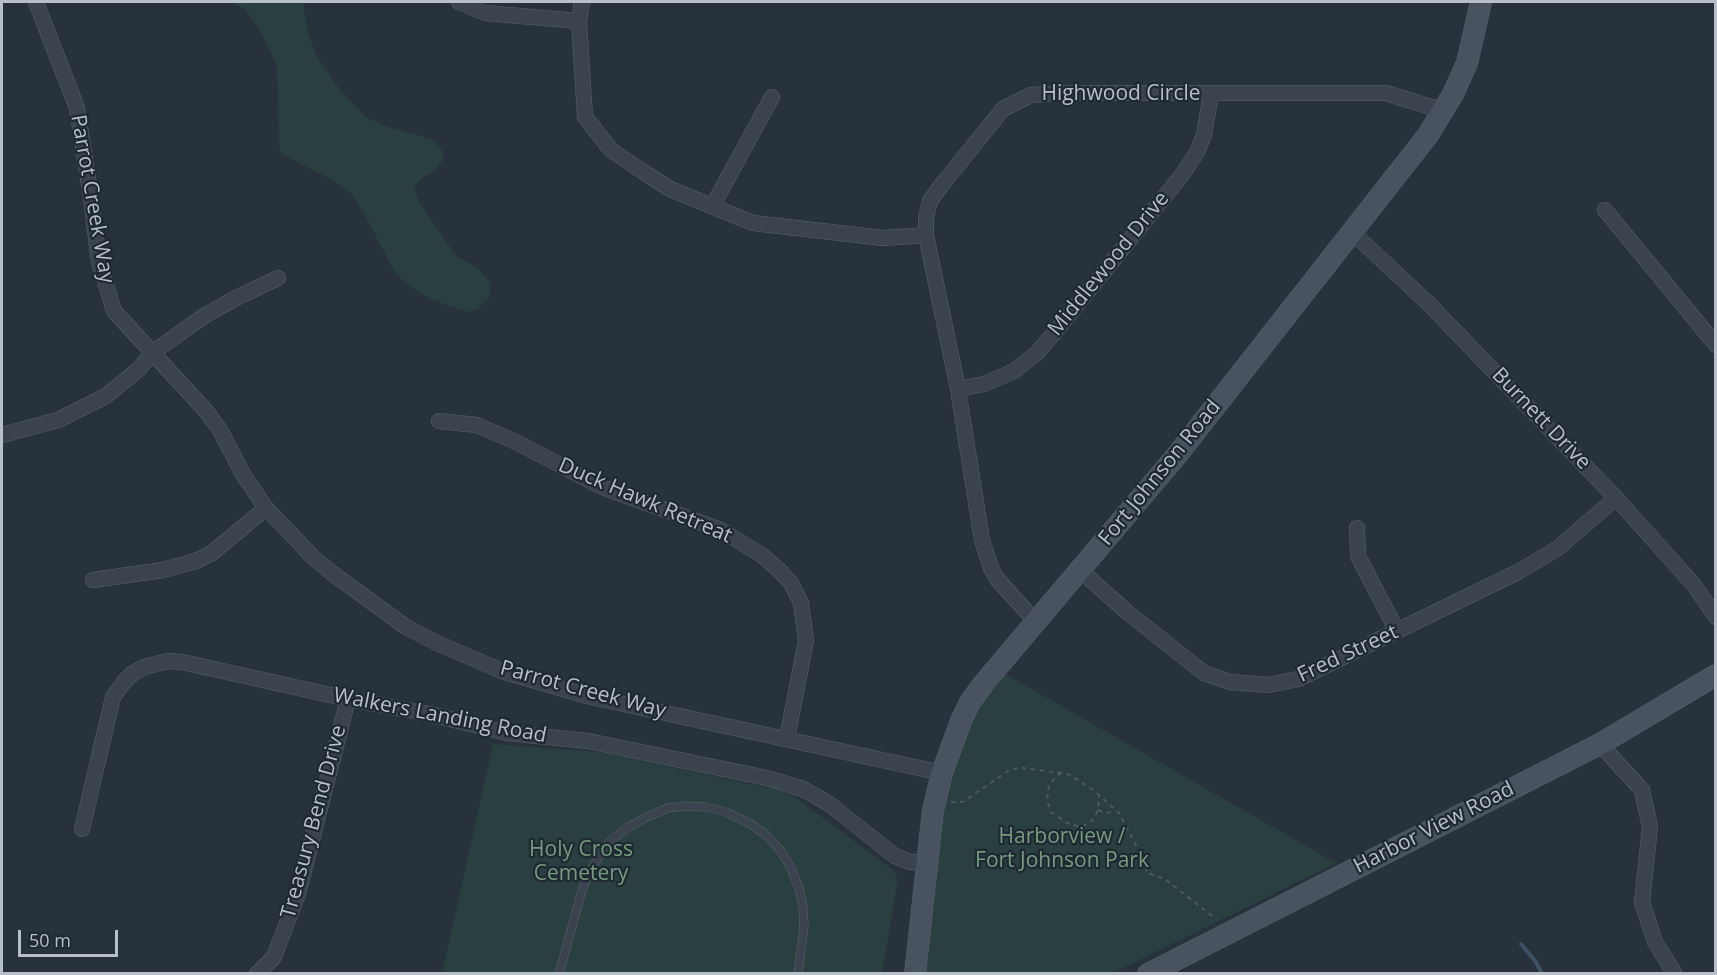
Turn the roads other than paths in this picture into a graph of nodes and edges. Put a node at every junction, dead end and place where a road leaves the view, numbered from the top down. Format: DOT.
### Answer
graph roads {
  1 [pos="36,2"];
  2 [pos="459,2"];
  3 [pos="582,2"];
  4 [pos="1481,2"];
  5 [pos="579,21"];
  6 [pos="1211,93"];
  7 [pos="772,97"];
  8 [pos="1443,111"];
  9 [pos="713,205"];
  10 [pos="1605,210"];
  11 [pos="1353,233"];
  12 [pos="926,235"];
  13 [pos="278,278"];
  14 [pos="1716,345"];
  15 [pos="152,353"];
  16 [pos="958,389"];
  17 [pos="439,421"];
  18 [pos="2,435"];
  19 [pos="1616,498"];
  20 [pos="266,508"];
  21 [pos="1358,528"];
  22 [pos="1080,570"];
  23 [pos="93,580"];
  24 [pos="1716,617"];
  25 [pos="1036,623"];
  26 [pos="1397,631"];
  27 [pos="1716,675"];
  28 [pos="348,699"];
  29 [pos="787,738"];
  30 [pos="1600,744"];
  31 [pos="942,773"];
  32 [pos="82,829"];
  33 [pos="926,863"];
  34 [pos="258,974"];
  35 [pos="559,974"];
  36 [pos="798,974"];
  37 [pos="915,974"];
  38 [pos="1148,974"];
  39 [pos="1675,974"];
  1 -- 15 [label="street, Parrot Creek Way"];
  2 -- 5 [label="street"];
  3 -- 5 [label="street"];
  4 -- 8 [label="main road, Fort Johnson Road"];
  5 -- 9 [label="street"];
  6 -- 8 [label="street, Highwood Circle"];
  6 -- 12 [label="street, Highwood Circle"];
  6 -- 16 [label="street, Middlewood Drive"];
  7 -- 9 [label="street"];
  8 -- 11 [label="main road, Fort Johnson Road"];
  9 -- 12 [label="street"];
  10 -- 14 [label="street"];
  11 -- 19 [label="street, Burnett Drive"];
  11 -- 22 [label="main road, Fort Johnson Road"];
  12 -- 16 [label="street, Highwood Circle"];
  13 -- 15 [label="street"];
  15 -- 18 [label="street"];
  15 -- 20 [label="street, Parrot Creek Way"];
  16 -- 25 [label="street, Highwood Circle"];
  17 -- 29 [label="street, Duck Hawk Retreat"];
  19 -- 24 [label="street, Burnett Drive"];
  19 -- 26 [label="street, Fred Street"];
  20 -- 23 [label="street"];
  20 -- 29 [label="street, Parrot Creek Way"];
  21 -- 26 [label="street"];
  22 -- 25 [label="main road, Fort Johnson Road"];
  22 -- 26 [label="street, Fred Street"];
  25 -- 31 [label="main road, Fort Johnson Road"];
  27 -- 30 [label="main road, Harbor View Road"];
  28 -- 32 [label="street, Walkers Landing Road"];
  28 -- 33 [label="street, Walkers Landing Road"];
  28 -- 34 [label="street, Treasury Bend Drive"];
  29 -- 31 [label="street, Parrot Creek Way"];
  30 -- 38 [label="main road, Harbor View Road"];
  30 -- 39 [label="street"];
  31 -- 33 [label="main road, Fort Johnson Road"];
  33 -- 37 [label="main road, Fort Johnson Road"];
  35 -- 36 [label="lane"];
}
